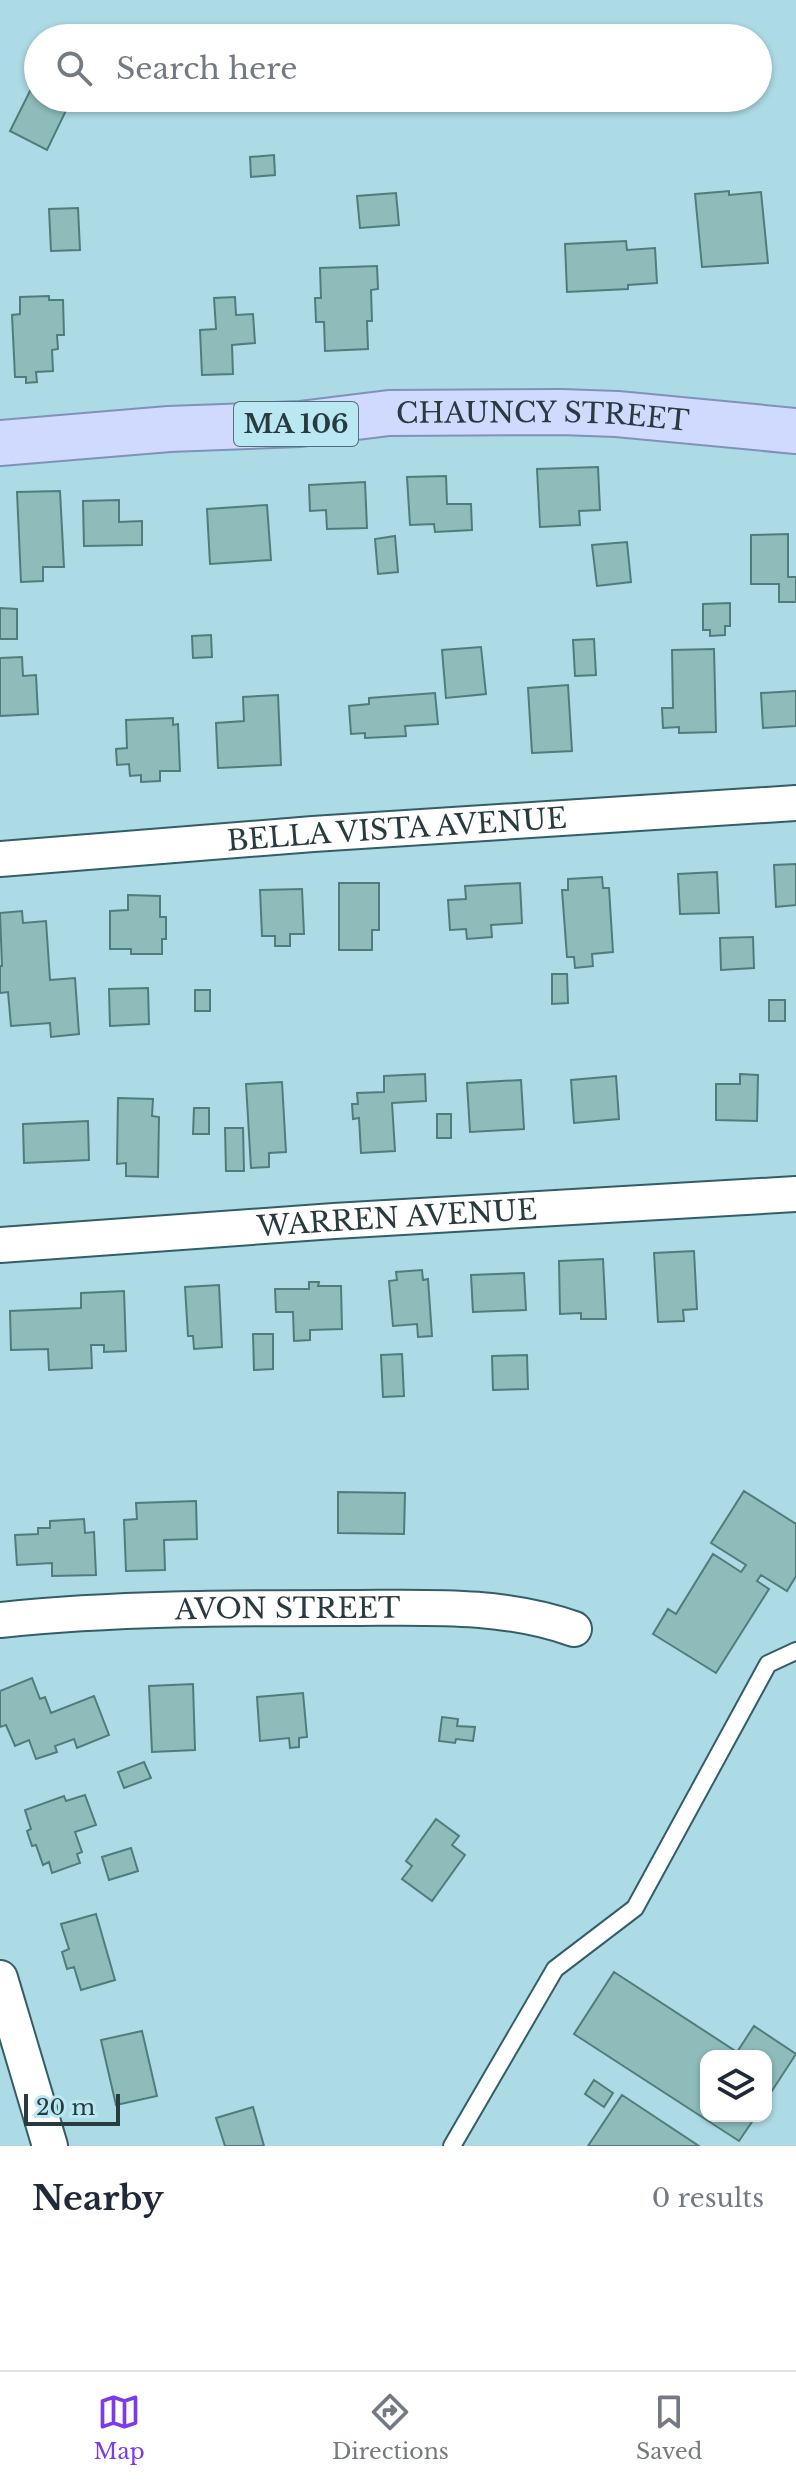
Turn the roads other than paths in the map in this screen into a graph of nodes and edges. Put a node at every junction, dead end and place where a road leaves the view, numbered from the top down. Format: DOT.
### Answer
graph roads {
  1 [pos="796,431"];
  2 [pos="0,443"];
  3 [pos="796,803"];
  4 [pos="0,859"];
  5 [pos="796,1194"];
  6 [pos="0,1245"];
  7 [pos="0,1620"];
  8 [pos="574,1629"];
  9 [pos="796,1651"];
  10 [pos="0,1978"];
  11 [pos="50,2146"];
  12 [pos="452,2146"];
  1 -- 2 [label="main road, CHAUNCY STREET / MA 106"];
  3 -- 4 [label="street, BELLA VISTA AVENUE"];
  5 -- 6 [label="street, WARREN AVENUE"];
  7 -- 8 [label="street, AVON STREET"];
  9 -- 12 [label="lane"];
  10 -- 11 [label="street"];
}
